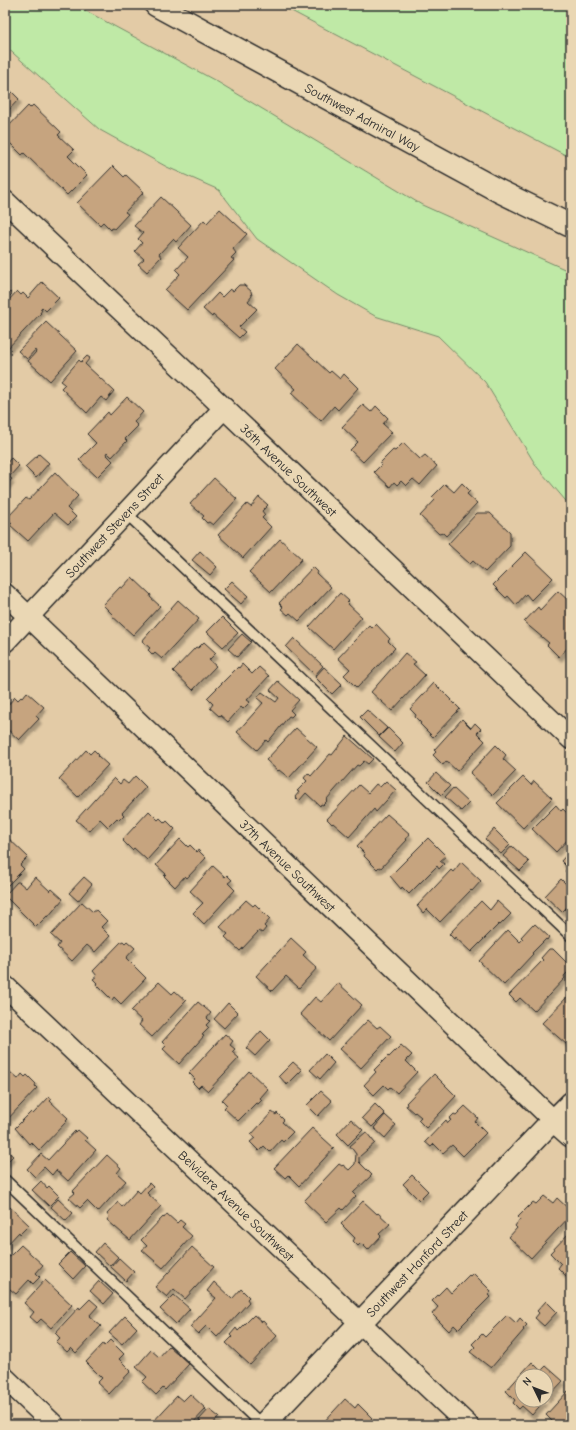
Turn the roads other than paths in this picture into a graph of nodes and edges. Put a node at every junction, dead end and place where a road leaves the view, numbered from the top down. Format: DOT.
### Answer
graph roads {
  1 [pos="156,5"];
  2 [pos="5,201"];
  3 [pos="571,226"];
  4 [pos="224,408"];
  5 [pos="126,513"];
  6 [pos="5,594"];
  7 [pos="29,617"];
  8 [pos="5,642"];
  9 [pos="571,739"];
  10 [pos="571,936"];
  11 [pos="5,986"];
  12 [pos="571,1102"];
  13 [pos="554,1120"];
  14 [pos="571,1136"];
  15 [pos="5,1180"];
  16 [pos="360,1323"];
  17 [pos="5,1378"];
  18 [pos="54,1425"];
  19 [pos="262,1425"];
  20 [pos="468,1425"];
  1 -- 3 [label="main road, Southwest Admiral Way"];
  2 -- 4 [label="street, 36th Avenue Southwest"];
  4 -- 5 [label="street, Southwest Stevens Street"];
  4 -- 9 [label="street, 36th Avenue Southwest"];
  5 -- 7 [label="street, Southwest Stevens Street"];
  5 -- 10 [label="lane"];
  6 -- 7 [label="street, 37th Avenue Southwest"];
  7 -- 8 [label="street, Southwest Stevens Street"];
  7 -- 13 [label="street, 37th Avenue Southwest"];
  11 -- 16 [label="street, Belvidere Avenue Southwest"];
  12 -- 13 [label="street, Southwest Hanford Street"];
  13 -- 14 [label="main road, 37th Avenue Southwest"];
  13 -- 16 [label="main road, Southwest Hanford Street"];
  15 -- 19 [label="lane"];
  16 -- 19 [label="main road, Southwest Hanford Street"];
  16 -- 20 [label="street, Belvidere Avenue Southwest"];
  17 -- 18 [label="street"];
}
